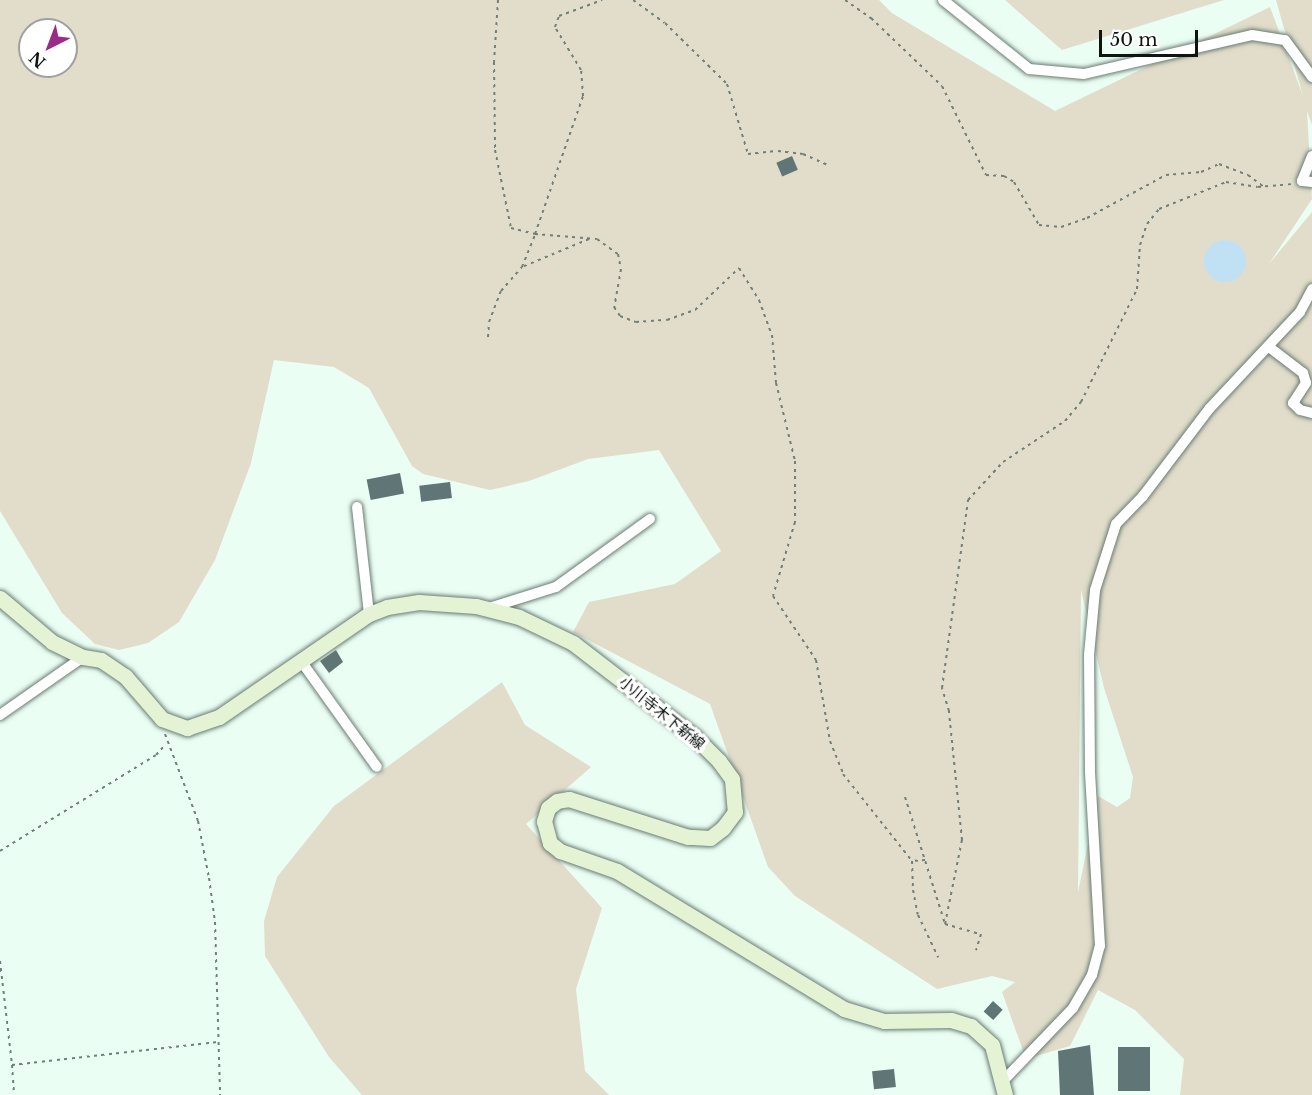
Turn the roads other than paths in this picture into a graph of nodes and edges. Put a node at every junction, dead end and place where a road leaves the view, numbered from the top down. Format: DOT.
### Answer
graph roads {
  1 [pos="943,0"];
  2 [pos="1312,77"];
  3 [pos="1312,156"];
  4 [pos="1307,181"];
  5 [pos="1312,289"];
  6 [pos="1269,347"];
  7 [pos="1312,413"];
  8 [pos="357,507"];
  9 [pos="650,519"];
  10 [pos="0,598"];
  11 [pos="486,609"];
  12 [pos="369,614"];
  13 [pos="83,657"];
  14 [pos="301,661"];
  15 [pos="0,716"];
  16 [pos="377,767"];
  17 [pos="1004,1088"];
  1 -- 2 [label="street"];
  3 -- 4 [label="street"];
  5 -- 6 [label="street"];
  6 -- 7 [label="street"];
  6 -- 17 [label="street"];
  8 -- 12 [label="street"];
  9 -- 11 [label="street"];
  10 -- 13 [label="main road"];
  11 -- 12 [label="main road, 小川寺木下新線"];
  11 -- 17 [label="main road, 小川寺木下新線"];
  12 -- 14 [label="main road, 小川寺木下新線"];
  13 -- 14 [label="main road, 小川寺木下新線"];
  13 -- 15 [label="street"];
  14 -- 16 [label="street"];
}
